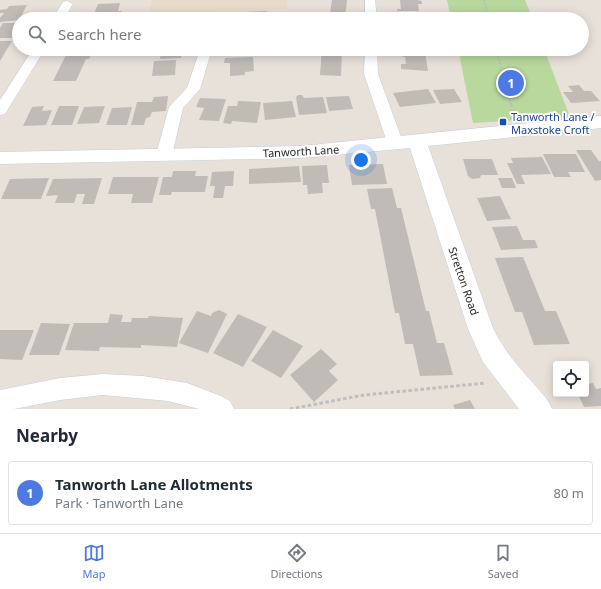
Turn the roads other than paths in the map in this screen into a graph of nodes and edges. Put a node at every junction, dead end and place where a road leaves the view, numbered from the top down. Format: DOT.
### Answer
graph roads {
  1 [pos="370,0"];
  2 [pos="67,4"];
  3 [pos="62,12"];
  4 [pos="370,12"];
  5 [pos="35,56"];
  6 [pos="204,56"];
  7 [pos="371,56"];
  8 [pos="0,112"];
  9 [pos="601,122"];
  10 [pos="406,141"];
  11 [pos="164,155"];
  12 [pos="0,158"];
  13 [pos="0,401"];
  14 [pos="222,409"];
  15 [pos="538,409"];
  1 -- 4 [label="street"];
  2 -- 3 [label="street"];
  5 -- 8 [label="street"];
  6 -- 11 [label="street"];
  7 -- 10 [label="street"];
  9 -- 10 [label="street, Tanworth Lane"];
  10 -- 11 [label="street, Tanworth Lane"];
  10 -- 15 [label="street, Stretton Road"];
  11 -- 12 [label="street, Tanworth Lane"];
  13 -- 14 [label="street"];
}
